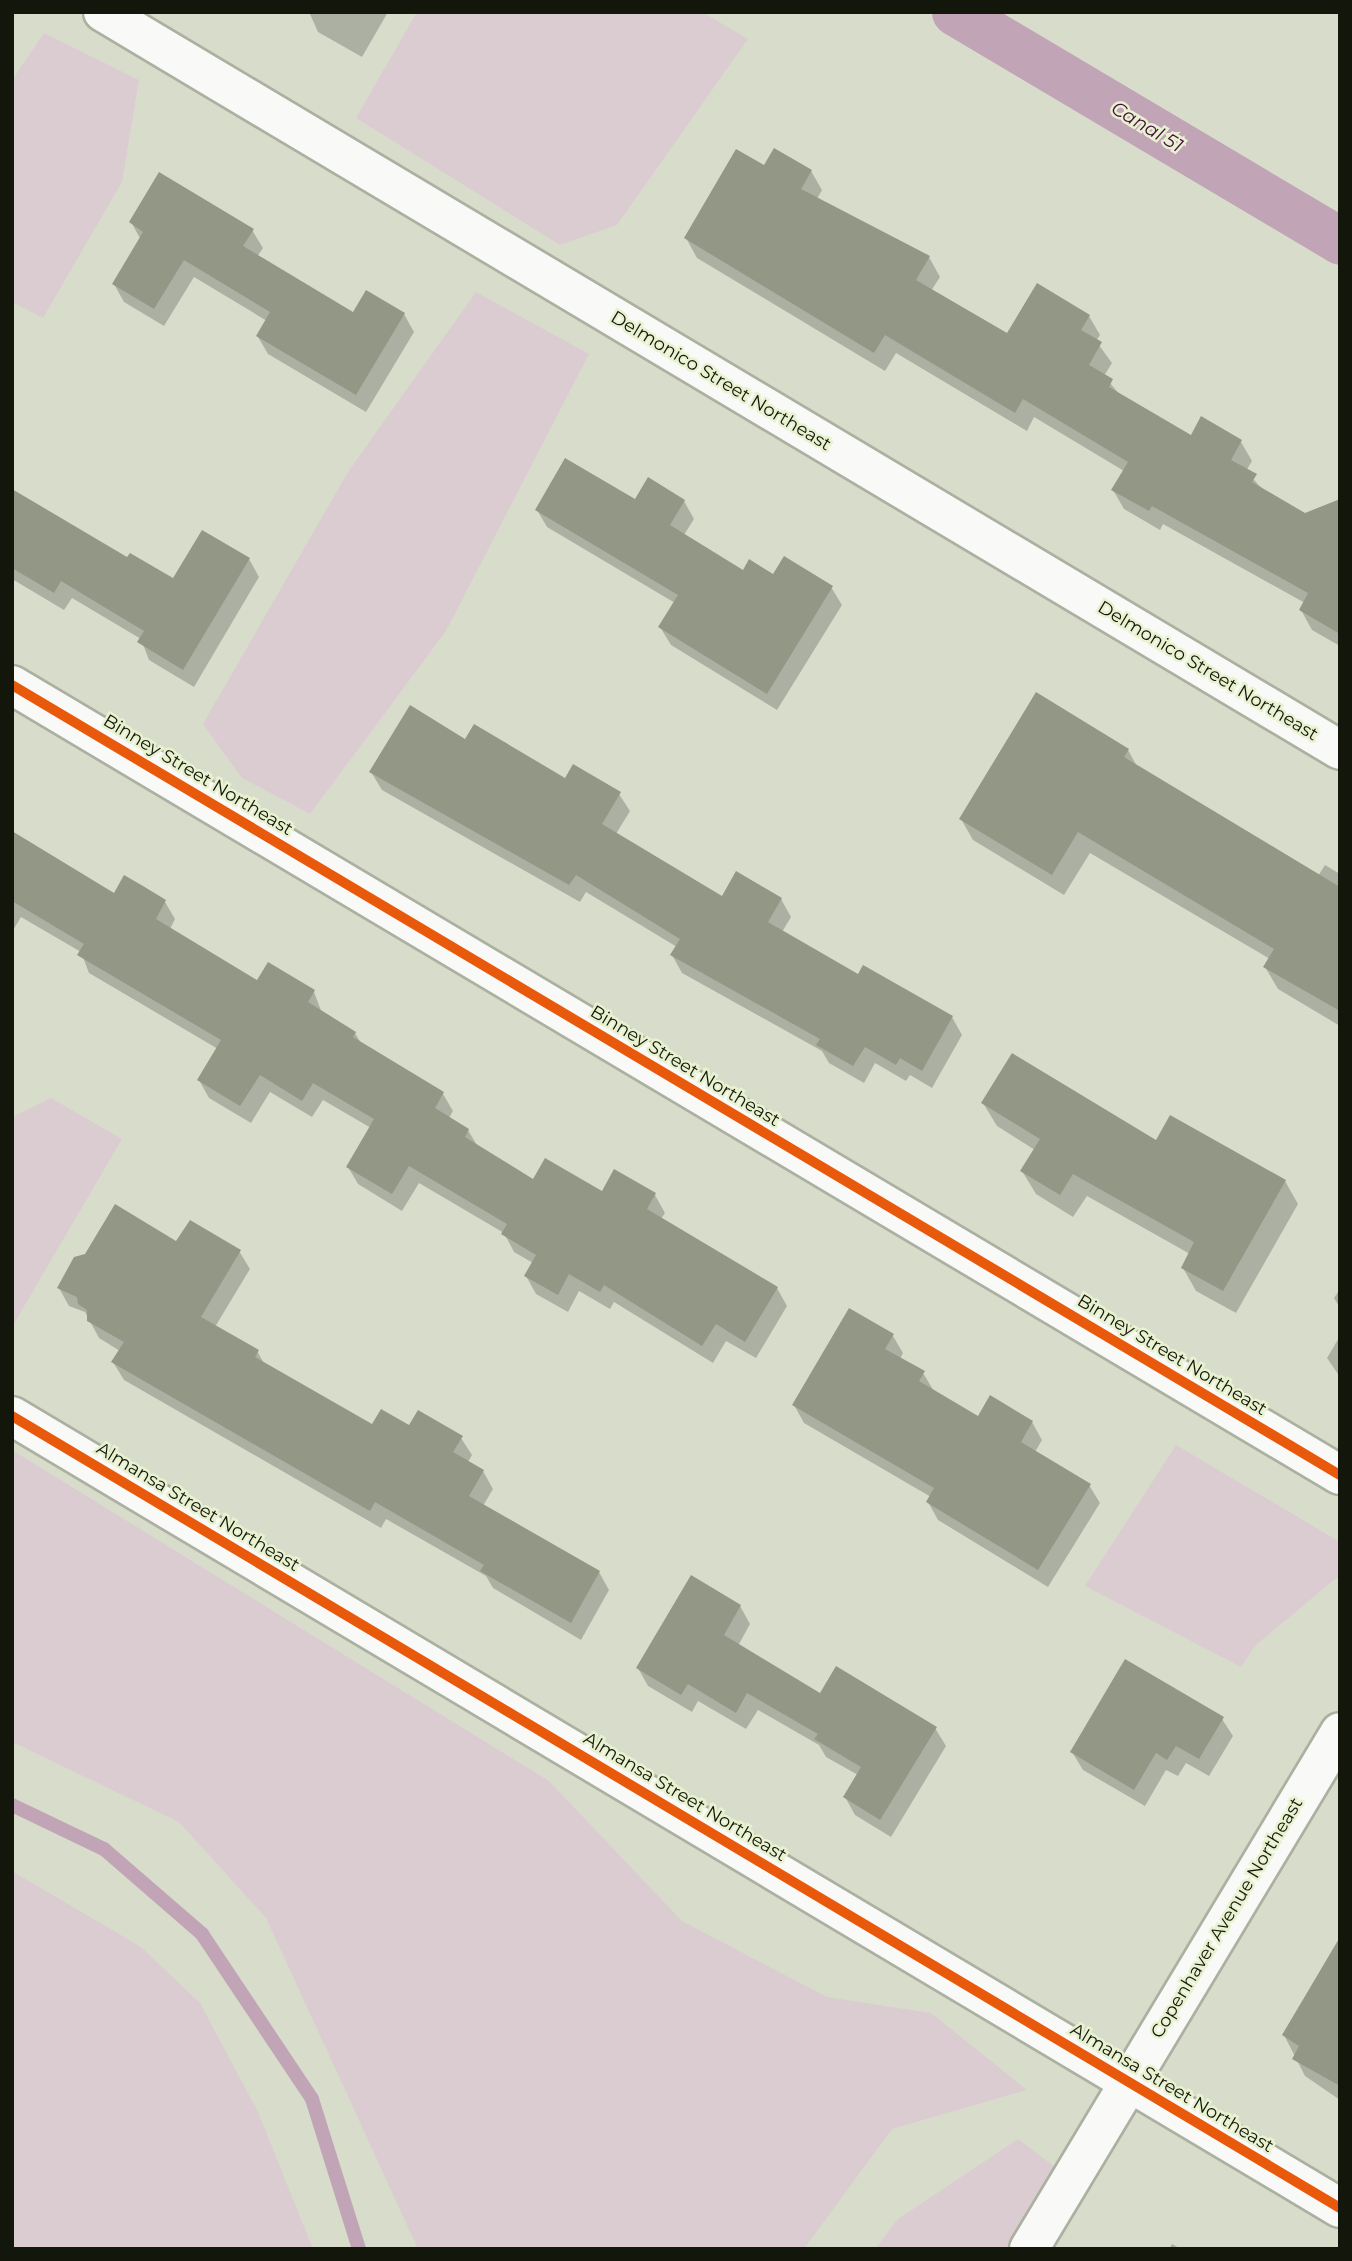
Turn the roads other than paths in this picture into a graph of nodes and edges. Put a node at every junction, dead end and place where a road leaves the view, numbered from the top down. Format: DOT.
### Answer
graph roads {
  1 [pos="103,12"];
  2 [pos="12,685"];
  3 [pos="1340,750"];
  4 [pos="12,1416"];
  5 [pos="1340,1475"];
  6 [pos="1340,1732"];
  7 [pos="1128,2081"];
  8 [pos="1340,2208"];
  9 [pos="1029,2249"];
  1 -- 3 [label="street, Delmonico Street Northeast"];
  2 -- 5 [label="street, Binney Street Northeast"];
  4 -- 7 [label="street, Almansa Street Northeast"];
  6 -- 7 [label="street, Copenhaver Avenue Northeast"];
  7 -- 8 [label="street, Almansa Street Northeast"];
  7 -- 9 [label="street, Copenhaver Avenue Northeast"];
}
